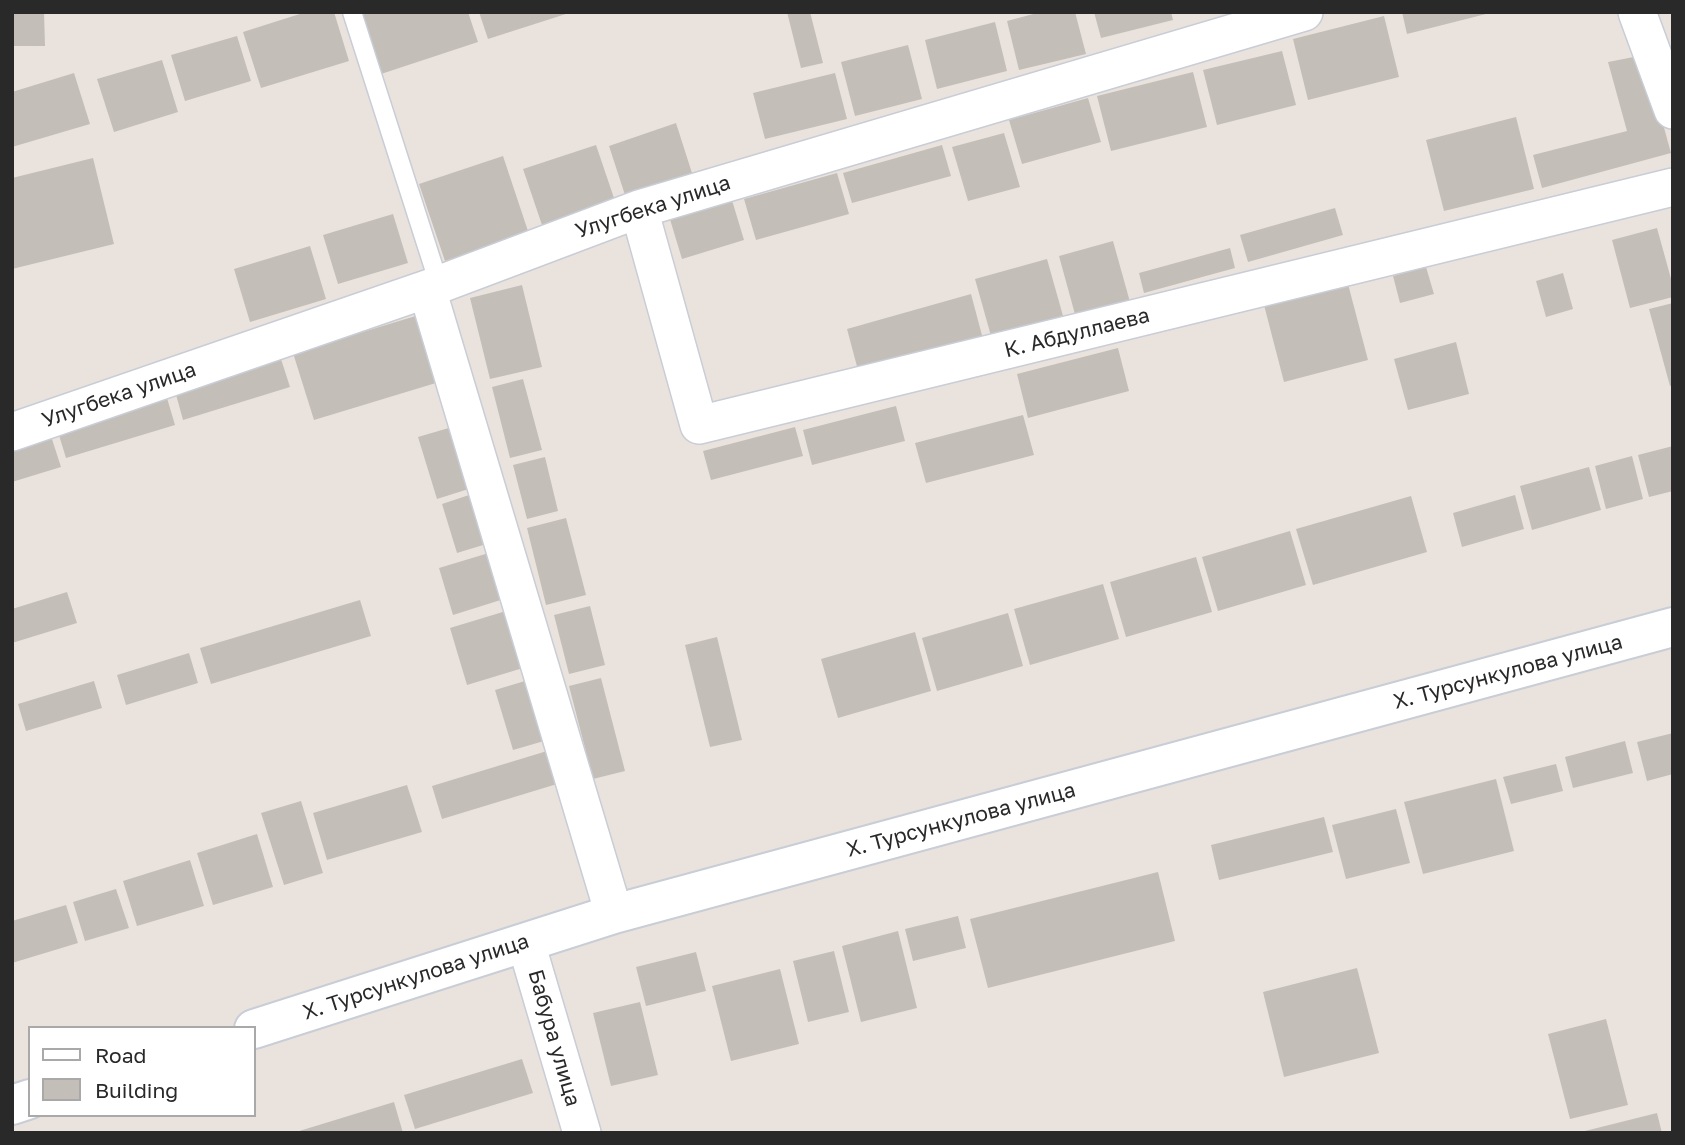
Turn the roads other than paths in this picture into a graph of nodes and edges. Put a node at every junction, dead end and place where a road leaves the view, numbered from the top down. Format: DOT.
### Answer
graph roads {
  1 [pos="352,12"];
  2 [pos="1304,12"];
  3 [pos="1637,12"];
  4 [pos="1673,110"];
  5 [pos="1673,187"];
  6 [pos="639,209"];
  7 [pos="433,286"];
  8 [pos="12,432"];
  9 [pos="1673,627"];
  10 [pos="614,914"];
  11 [pos="526,943"];
  12 [pos="256,1028"];
  13 [pos="582,1133"];
  1 -- 7 [label="lane"];
  2 -- 6 [label="street, Улугбека улица"];
  3 -- 4 [label="street"];
  5 -- 6 [label="street, К. Абдуллаева"];
  6 -- 7 [label="street, Улугбека улица"];
  7 -- 8 [label="street, Улугбека улица"];
  7 -- 10 [label="street"];
  9 -- 10 [label="street, Х. Турсункулова улица"];
  10 -- 11 [label="street, Х. Турсункулова улица"];
  11 -- 12 [label="street, Х. Турсункулова улица"];
  11 -- 13 [label="street, Бабура улица"];
}
